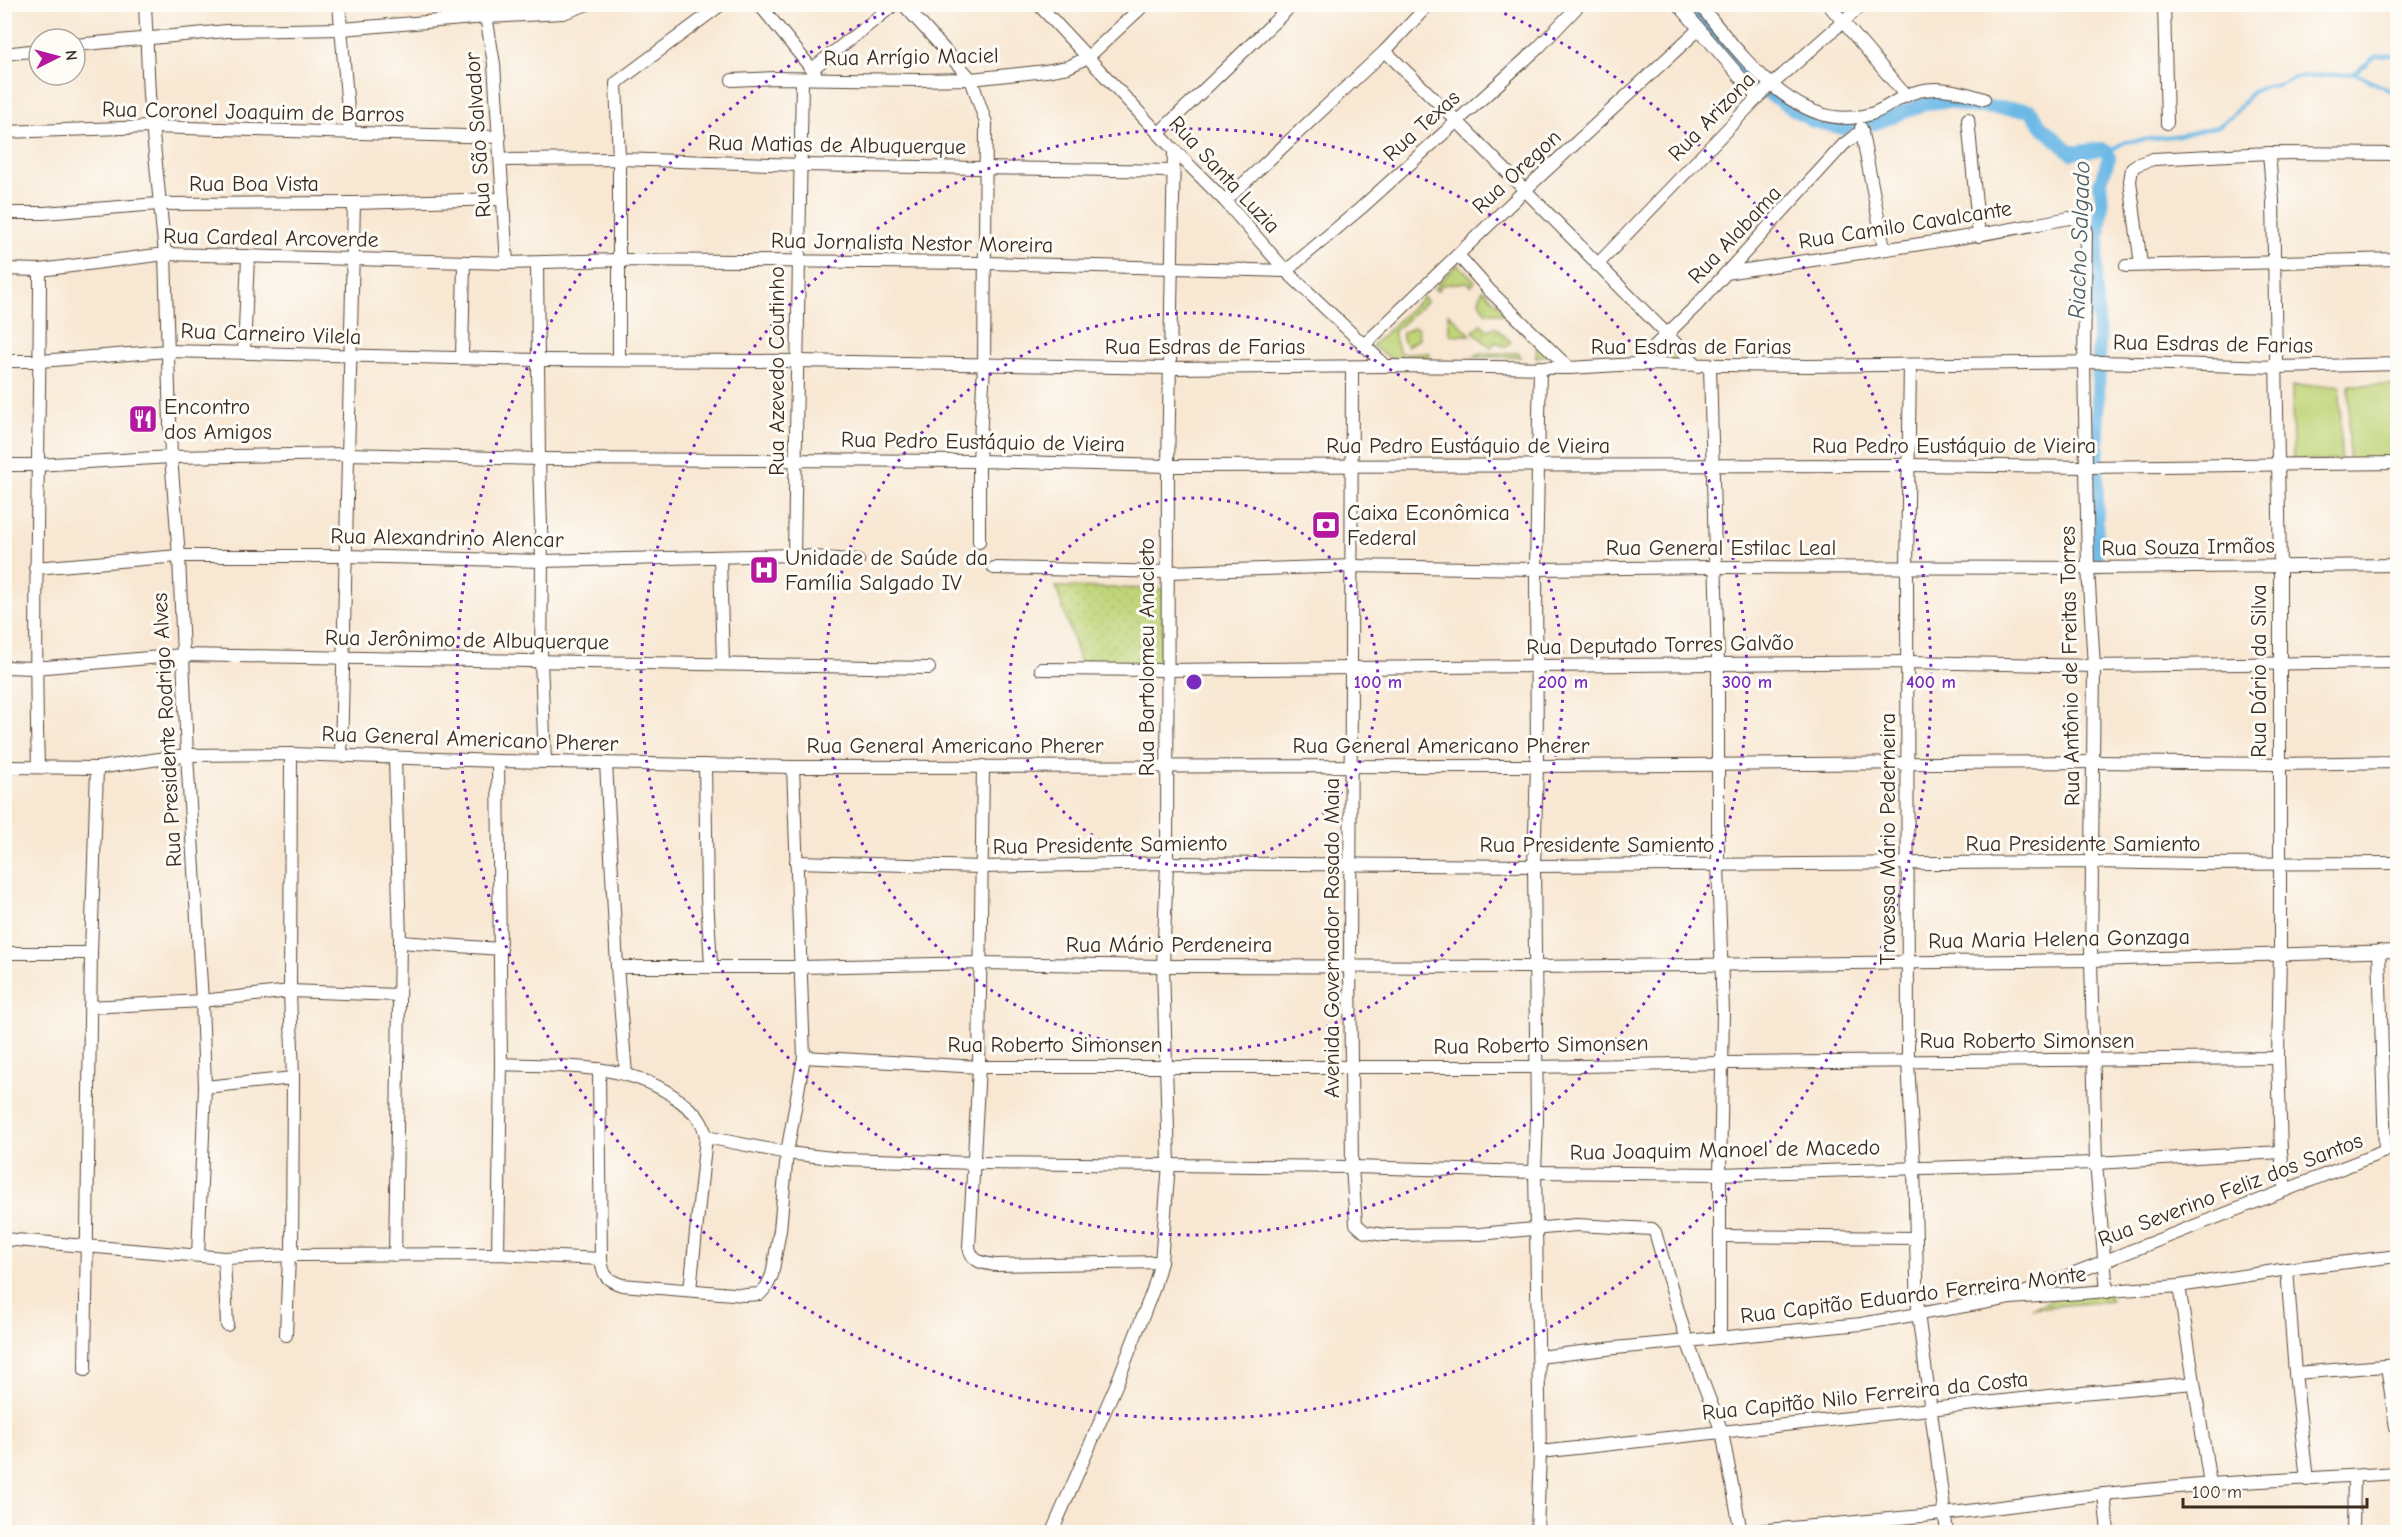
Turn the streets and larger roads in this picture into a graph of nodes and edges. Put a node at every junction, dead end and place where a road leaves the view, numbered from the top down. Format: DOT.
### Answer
graph roads {
  1 [pos="145,4"];
  2 [pos="339,4"];
  3 [pos="588,4"];
  4 [pos="723,4"];
  5 [pos="759,4"];
  6 [pos="895,4"];
  7 [pos="903,4"];
  8 [pos="1038,4"];
  9 [pos="1145,4"];
  10 [pos="1293,4"];
  11 [pos="1429,4"];
  12 [pos="1580,4"];
  13 [pos="1678,4"];
  14 [pos="1700,4"];
  15 [pos="1828,4"];
  16 [pos="1863,4"];
  17 [pos="2164,4"];
  18 [pos="485,10"];
  19 [pos="1842,23"];
  20 [pos="342,29"];
  21 [pos="1699,29"];
  22 [pos="145,37"];
  23 [pos="87,44"];
  24 [pos="27,51"];
  25 [pos="1384,51"];
  26 [pos="4,54"];
  27 [pos="1088,57"];
  28 [pos="812,69"];
  29 [pos="802,79"];
  30 [pos="820,79"];
  31 [pos="971,79"];
  32 [pos="732,80"];
  33 [pos="1764,91"];
  34 [pos="1906,96"];
  35 [pos="1984,99"];
  36 [pos="1968,119"];
  37 [pos="1457,121"];
  38 [pos="2167,123"];
  39 [pos="152,127"];
  40 [pos="4,132"];
  41 [pos="1159,133"];
  42 [pos="350,134"];
  43 [pos="500,137"];
  44 [pos="1173,150"];
  45 [pos="2269,153"];
  46 [pos="2397,154"];
  47 [pos="619,159"];
  48 [pos="502,160"];
  49 [pos="800,165"];
  50 [pos="986,168"];
  51 [pos="1172,171"];
  52 [pos="1525,190"];
  53 [pos="503,199"];
  54 [pos="1225,201"];
  55 [pos="354,203"];
  56 [pos="158,204"];
  57 [pos="4,213"];
  58 [pos="2086,229"];
  59 [pos="1979,236"];
  60 [pos="1884,248"];
  61 [pos="165,254"];
  62 [pos="1458,255"];
  63 [pos="248,256"];
  64 [pos="353,258"];
  65 [pos="2397,259"];
  66 [pos="619,260"];
  67 [pos="2274,261"];
  68 [pos="464,262"];
  69 [pos="798,262"];
  70 [pos="507,263"];
  71 [pos="537,263"];
  72 [pos="984,263"];
  73 [pos="1598,265"];
  74 [pos="2141,265"];
  75 [pos="2126,266"];
  76 [pos="1171,268"];
  77 [pos="4,269"];
  78 [pos="40,270"];
  79 [pos="1286,271"];
  80 [pos="1726,273"];
  81 [pos="1666,334"];
  82 [pos="1363,346"];
  83 [pos="167,351"];
  84 [pos="244,353"];
  85 [pos="351,356"];
  86 [pos="462,358"];
  87 [pos="537,360"];
  88 [pos="619,360"];
  89 [pos="4,361"];
  90 [pos="40,361"];
  91 [pos="797,361"];
  92 [pos="2092,362"];
  93 [pos="984,364"];
  94 [pos="1636,364"];
  95 [pos="2397,364"];
  96 [pos="1910,365"];
  97 [pos="1386,366"];
  98 [pos="1704,366"];
  99 [pos="1352,367"];
  100 [pos="1540,367"];
  101 [pos="2276,367"];
  102 [pos="1169,368"];
  103 [pos="1569,368"];
  104 [pos="348,454"];
  105 [pos="171,457"];
  106 [pos="539,459"];
  107 [pos="797,460"];
  108 [pos="980,461"];
  109 [pos="2397,463"];
  110 [pos="2278,464"];
  111 [pos="4,465"];
  112 [pos="36,465"];
  113 [pos="1908,465"];
  114 [pos="1168,466"];
  115 [pos="1353,466"];
  116 [pos="1714,466"];
  117 [pos="1539,467"];
  118 [pos="2089,467"];
  119 [pos="979,542"];
  120 [pos="794,555"];
  121 [pos="179,556"];
  122 [pos="345,556"];
  123 [pos="720,558"];
  124 [pos="542,561"];
  125 [pos="858,561"];
  126 [pos="2397,565"];
  127 [pos="1353,566"];
  128 [pos="2280,566"];
  129 [pos="1715,567"];
  130 [pos="1907,567"];
  131 [pos="35,568"];
  132 [pos="994,568"];
  133 [pos="2088,568"];
  134 [pos="1536,569"];
  135 [pos="1169,572"];
  136 [pos="183,655"];
  137 [pos="343,658"];
  138 [pos="541,661"];
  139 [pos="1908,662"];
  140 [pos="2397,662"];
  141 [pos="723,664"];
  142 [pos="1718,664"];
  143 [pos="2279,665"];
  144 [pos="1537,666"];
  145 [pos="2094,666"];
  146 [pos="4,667"];
  147 [pos="1352,667"];
  148 [pos="35,668"];
  149 [pos="929,668"];
  150 [pos="1041,669"];
  151 [pos="1166,670"];
  152 [pos="291,754"];
  153 [pos="187,755"];
  154 [pos="341,755"];
  155 [pos="395,758"];
  156 [pos="498,761"];
  157 [pos="545,762"];
  158 [pos="2092,762"];
  159 [pos="2397,762"];
  160 [pos="606,763"];
  161 [pos="2278,764"];
  162 [pos="705,765"];
  163 [pos="1166,765"];
  164 [pos="1718,765"];
  165 [pos="1907,765"];
  166 [pos="983,766"];
  167 [pos="1352,766"];
  168 [pos="1537,766"];
  169 [pos="4,767"];
  170 [pos="38,767"];
  171 [pos="794,767"];
  172 [pos="97,768"];
  173 [pos="2092,861"];
  174 [pos="796,862"];
  175 [pos="1167,863"];
  176 [pos="1908,863"];
  177 [pos="2397,863"];
  178 [pos="2279,864"];
  179 [pos="1351,865"];
  180 [pos="1718,865"];
  181 [pos="982,867"];
  182 [pos="1534,867"];
  183 [pos="400,942"];
  184 [pos="501,949"];
  185 [pos="2379,951"];
  186 [pos="2397,951"];
  187 [pos="4,953"];
  188 [pos="90,953"];
  189 [pos="2280,954"];
  190 [pos="2091,960"];
  191 [pos="1908,962"];
  192 [pos="980,963"];
  193 [pos="711,965"];
  194 [pos="1350,965"];
  195 [pos="1721,965"];
  196 [pos="1163,966"];
  197 [pos="617,967"];
  198 [pos="800,967"];
  199 [pos="1535,967"];
  200 [pos="290,991"];
  201 [pos="398,995"];
  202 [pos="202,1001"];
  203 [pos="90,1007"];
  204 [pos="804,1057"];
  205 [pos="2278,1058"];
  206 [pos="2094,1061"];
  207 [pos="1908,1062"];
  208 [pos="1723,1063"];
  209 [pos="501,1064"];
  210 [pos="1166,1066"];
  211 [pos="1352,1066"];
  212 [pos="979,1067"];
  213 [pos="1536,1067"];
  214 [pos="599,1069"];
  215 [pos="626,1074"];
  216 [pos="293,1078"];
  217 [pos="205,1087"];
  218 [pos="706,1137"];
  219 [pos="2397,1146"];
  220 [pos="2385,1151"];
  221 [pos="2281,1152"];
  222 [pos="787,1153"];
  223 [pos="2096,1162"];
  224 [pos="975,1163"];
  225 [pos="1169,1164"];
  226 [pos="1352,1167"];
  227 [pos="1914,1167"];
  228 [pos="1535,1172"];
  229 [pos="1720,1174"];
  230 [pos="2285,1190"];
  231 [pos="1537,1227"];
  232 [pos="1721,1236"];
  233 [pos="1915,1238"];
  234 [pos="4,1239"];
  235 [pos="87,1247"];
  236 [pos="498,1254"];
  237 [pos="198,1255"];
  238 [pos="291,1255"];
  239 [pos="395,1255"];
  240 [pos="2397,1256"];
  241 [pos="225,1258"];
  242 [pos="601,1260"];
  243 [pos="2104,1260"];
  244 [pos="1161,1262"];
  245 [pos="2288,1269"];
  246 [pos="2179,1286"];
  247 [pos="690,1290"];
  248 [pos="2107,1292"];
  249 [pos="2011,1298"];
  250 [pos="1918,1313"];
  251 [pos="227,1324"];
  252 [pos="286,1335"];
  253 [pos="1720,1337"];
  254 [pos="1687,1341"];
  255 [pos="1539,1357"];
  256 [pos="2392,1366"];
  257 [pos="85,1370"];
  258 [pos="2295,1373"];
  259 [pos="2194,1383"];
  260 [pos="1931,1410"];
  261 [pos="2396,1428"];
  262 [pos="1722,1432"];
  263 [pos="1540,1452"];
  264 [pos="2397,1473"];
  265 [pos="2354,1476"];
  266 [pos="2307,1480"];
  267 [pos="2211,1484"];
  268 [pos="2104,1494"];
  269 [pos="1944,1514"];
  270 [pos="1841,1527"];
  271 [pos="1052,1533"];
  272 [pos="1537,1533"];
  273 [pos="1743,1533"];
  274 [pos="1947,1533"];
  275 [pos="2108,1533"];
  276 [pos="2353,1533"];
  1 -- 22 [label="street, Rua Presidente Rodrigo Alves"];
  2 -- 20 [label="street"];
  3 -- 18 [label="street"];
  4 -- 47 [label="street"];
  5 -- 28 [label="street"];
  6 -- 28 [label="street"];
  7 -- 31 [label="street"];
  8 -- 27 [label="street, Rua Santa Luzia"];
  9 -- 27 [label="street"];
  10 -- 41 [label="street"];
  11 -- 25 [label="street"];
  12 -- 37 [label="street, Rua Texas"];
  13 -- 21 [label="street"];
  14 -- 33 [label="street"];
  15 -- 19 [label="street"];
  16 -- 19 [label="street, Rua Arizona"];
  17 -- 38 [label="street"];
  18 -- 20 [label="street"];
  18 -- 43 [label="street, Rua São Salvador"];
  19 -- 33 [label="street, Rua Arizona"];
  19 -- 34 [label="street"];
  20 -- 22 [label="street"];
  20 -- 42 [label="street"];
  21 -- 33 [label="street"];
  21 -- 52 [label="street, Rua Oregon"];
  22 -- 23 [label="street"];
  22 -- 39 [label="street, Rua Presidente Rodrigo Alves"];
  24 -- 26 [label="street"];
  25 -- 37 [label="street"];
  25 -- 54 [label="street"];
  27 -- 31 [label="street, Rua Arrígio Maciel"];
  27 -- 41 [label="street, Rua Santa Luzia"];
  28 -- 30 [label="street"];
  29 -- 30 [label="street, Rua Arrígio Maciel"];
  29 -- 32 [label="street, Rua Arrígio Maciel"];
  29 -- 49 [label="street, Rua Azevedo Coutinho"];
  30 -- 31 [label="street, Rua Arrígio Maciel"];
  31 -- 50 [label="street"];
  33 -- 34 [label="street"];
  33 -- 73 [label="street, Rua Arizona"];
  34 -- 35 [label="street"];
  36 -- 59 [label="street"];
  37 -- 52 [label="street"];
  37 -- 79 [label="street, Rua Texas"];
  39 -- 40 [label="street, Rua Coronel Joaquim de Barros"];
  39 -- 42 [label="street, Rua Coronel Joaquim de Barros"];
  39 -- 56 [label="street, Rua Presidente Rodrigo Alves"];
  41 -- 44 [label="street, Rua Santa Luzia"];
  42 -- 43 [label="street, Rua Coronel Joaquim de Barros"];
  43 -- 48 [label="street, Rua São Salvador"];
  44 -- 51 [label="street, Rua Bartolomeu Anacleto"];
  44 -- 54 [label="street, Rua Santa Luzia"];
  45 -- 46 [label="street"];
  45 -- 67 [label="street, Rua Dário da Silva"];
  45 -- 74 [label="street"];
  47 -- 48 [label="street, Rua Matias de Albuquerque"];
  47 -- 49 [label="street, Rua Matias de Albuquerque"];
  47 -- 66 [label="street"];
  48 -- 53 [label="street, Rua São Salvador"];
  49 -- 50 [label="street, Rua Matias de Albuquerque"];
  49 -- 69 [label="street, Rua Azevedo Coutinho"];
  50 -- 51 [label="street, Rua Matias de Albuquerque"];
  50 -- 72 [label="street"];
  51 -- 76 [label="street, Rua Bartolomeu Anacleto"];
  52 -- 62 [label="street, Rua Oregon"];
  52 -- 73 [label="street"];
  53 -- 55 [label="street, Rua Boa Vista"];
  53 -- 70 [label="street, Rua São Salvador"];
  54 -- 79 [label="street, Rua Santa Luzia"];
  55 -- 56 [label="street, Rua Boa Vista"];
  55 -- 64 [label="street"];
  56 -- 57 [label="street, Rua Boa Vista"];
  56 -- 61 [label="street, Rua Presidente Rodrigo Alves"];
  58 -- 59 [label="street, Rua Camilo Cavalcante"];
  58 -- 92 [label="street, Rua Antônio de Freitas Torres"];
  59 -- 60 [label="street, Rua Camilo Cavalcante"];
  60 -- 80 [label="street, Rua Camilo Cavalcante"];
  60 -- 80 [label="street, Rua Alabama"];
  61 -- 63 [label="street, Rua Cardeal Arcoverde"];
  61 -- 78 [label="street, Rua Cardeal Arcoverde"];
  61 -- 83 [label="street, Rua Presidente Rodrigo Alves"];
  62 -- 82 [label="street, Rua Oregon"];
  62 -- 103 [label="street"];
  63 -- 64 [label="street, Rua Cardeal Arcoverde"];
  63 -- 84 [label="street"];
  64 -- 68 [label="street, Rua Cardeal Arcoverde"];
  64 -- 85 [label="street"];
  65 -- 67 [label="street"];
  66 -- 69 [label="street, Rua Jornalista Nestor Moreira"];
  66 -- 71 [label="street, Rua Jornalista Nestor Moreira"];
  66 -- 88 [label="street"];
  67 -- 74 [label="street"];
  67 -- 101 [label="street, Rua Dário da Silva"];
  68 -- 70 [label="street, Rua Cardeal Arcoverde"];
  68 -- 86 [label="street"];
  69 -- 72 [label="street, Rua Jornalista Nestor Moreira"];
  69 -- 91 [label="street, Rua Azevedo Coutinho"];
  70 -- 71 [label="street, Rua Cardeal Arcoverde"];
  71 -- 87 [label="street"];
  72 -- 76 [label="street, Rua Jornalista Nestor Moreira"];
  72 -- 93 [label="street"];
  73 -- 81 [label="street"];
  74 -- 75 [label="street"];
  76 -- 79 [label="street, Rua Jornalista Nestor Moreira"];
  76 -- 102 [label="street, Rua Bartolomeu Anacleto"];
  77 -- 78 [label="street, Rua Cardeal Arcoverde"];
  78 -- 90 [label="street"];
  79 -- 82 [label="street, Rua Santa Luzia"];
  80 -- 81 [label="street, Rua Alabama"];
  81 -- 94 [label="street, Rua Alabama"];
  81 -- 98 [label="street"];
  82 -- 97 [label="street, Rua Santa Luzia"];
  83 -- 84 [label="street, Rua Carneiro Vilela"];
  83 -- 90 [label="street, Rua Carneiro Vilela"];
  83 -- 105 [label="street, Rua Presidente Rodrigo Alves"];
  84 -- 85 [label="street, Rua Carneiro Vilela"];
  85 -- 86 [label="street, Rua Carneiro Vilela"];
  85 -- 104 [label="street"];
  86 -- 87 [label="street, Rua Carneiro Vilela"];
  87 -- 88 [label="street, Rua Carneiro Vilela"];
  87 -- 106 [label="street"];
  88 -- 91 [label="street, Rua Carneiro Vilela"];
  89 -- 90 [label="street, Rua Carneiro Vilela"];
  90 -- 112 [label="street"];
  91 -- 93 [label="street, Rua Esdras de Farias"];
  91 -- 107 [label="street, Rua Azevedo Coutinho"];
  92 -- 96 [label="street, Rua Esdras de Farias"];
  92 -- 101 [label="street, Rua Esdras de Farias"];
  92 -- 118 [label="street, Rua Antônio de Freitas Torres"];
  93 -- 102 [label="street, Rua Esdras de Farias"];
  93 -- 108 [label="street"];
  94 -- 98 [label="street, Rua Esdras de Farias"];
  94 -- 103 [label="street, Rua Esdras de Farias"];
  95 -- 101 [label="street, Rua Esdras de Farias"];
  96 -- 98 [label="street, Rua Esdras de Farias"];
  96 -- 113 [label="street, Travessa Mário Pederneira"];
  97 -- 99 [label="street, Rua Esdras de Farias"];
  97 -- 100 [label="street, Rua Esdras de Farias"];
  98 -- 116 [label="street"];
  99 -- 102 [label="street, Rua Esdras de Farias"];
  99 -- 115 [label="street, Avenida Governador Rosado Maia"];
  100 -- 103 [label="street, Rua Esdras de Farias"];
  100 -- 117 [label="street"];
  101 -- 110 [label="street, Rua Dário da Silva"];
  102 -- 114 [label="street, Rua Bartolomeu Anacleto"];
  104 -- 105 [label="street, Rua Pedro Eustáquio de Vieira"];
  104 -- 106 [label="street, Rua Pedro Eustáquio de Vieira"];
  104 -- 122 [label="street"];
  105 -- 112 [label="street, Rua Pedro Eustáquio de Vieira"];
  105 -- 121 [label="street, Rua Presidente Rodrigo Alves"];
  106 -- 107 [label="street, Rua Pedro Eustáquio de Vieira"];
  106 -- 124 [label="street"];
  107 -- 108 [label="street, Rua Pedro Eustáquio de Vieira"];
  107 -- 120 [label="street, Rua Azevedo Coutinho"];
  108 -- 114 [label="street, Rua Pedro Eustáquio de Vieira"];
  108 -- 119 [label="street"];
  109 -- 110 [label="street, Rua Pedro Eustáquio de Vieira"];
  110 -- 118 [label="street, Rua Pedro Eustáquio de Vieira"];
  110 -- 128 [label="street, Rua Dário da Silva"];
  111 -- 112 [label="street, Rua Pedro Eustáquio de Vieira"];
  112 -- 131 [label="street"];
  113 -- 116 [label="street, Rua Pedro Eustáquio de Vieira"];
  113 -- 118 [label="street, Rua Pedro Eustáquio de Vieira"];
  113 -- 130 [label="street, Travessa Mário Pederneira"];
  114 -- 115 [label="street, Rua Pedro Eustáquio de Vieira"];
  114 -- 135 [label="street, Rua Bartolomeu Anacleto"];
  115 -- 117 [label="street, Rua Pedro Eustáquio de Vieira"];
  115 -- 127 [label="street, Avenida Governador Rosado Maia"];
  116 -- 117 [label="street, Rua Pedro Eustáquio de Vieira"];
  116 -- 129 [label="street"];
  117 -- 134 [label="street"];
  118 -- 133 [label="street, Rua Antônio de Freitas Torres"];
  120 -- 123 [label="street, Rua Alexandrino Alencar"];
  120 -- 125 [label="street, Rua Alexandrino Alencar"];
  121 -- 122 [label="street, Rua Alexandrino Alencar"];
  121 -- 131 [label="street, Rua Alexandrino Alencar"];
  121 -- 136 [label="street, Rua Presidente Rodrigo Alves"];
  122 -- 124 [label="street, Rua Alexandrino Alencar"];
  122 -- 137 [label="street"];
  123 -- 124 [label="street, Rua Alexandrino Alencar"];
  123 -- 141 [label="street"];
  124 -- 138 [label="street"];
  126 -- 128 [label="street, Rua Souza Irmãos"];
  127 -- 134 [label="street, Rua General Estilac Leal"];
  127 -- 135 [label="street, Rua General Estilac Leal"];
  127 -- 147 [label="street, Avenida Governador Rosado Maia"];
  128 -- 133 [label="street, Rua Souza Irmãos"];
  128 -- 143 [label="street, Rua Dário da Silva"];
  129 -- 130 [label="street, Rua General Estilac Leal"];
  129 -- 134 [label="street, Rua General Estilac Leal"];
  129 -- 142 [label="street"];
  130 -- 133 [label="street, Rua Souza Irmãos"];
  130 -- 139 [label="street, Travessa Mário Pederneira"];
  131 -- 148 [label="street"];
  132 -- 135 [label="street, Rua General Estilac Leal"];
  133 -- 145 [label="street, Rua Antônio de Freitas Torres"];
  134 -- 144 [label="street"];
  135 -- 151 [label="street, Rua Bartolomeu Anacleto"];
  136 -- 137 [label="street, Rua Jerônimo de Albuquerque"];
  136 -- 148 [label="street, Rua Jerônimo de Albuquerque"];
  136 -- 153 [label="street, Rua Presidente Rodrigo Alves"];
  137 -- 138 [label="street, Rua Jerônimo de Albuquerque"];
  137 -- 154 [label="street"];
  138 -- 141 [label="street, Rua Jerônimo de Albuquerque"];
  138 -- 157 [label="street"];
  139 -- 142 [label="street, Rua Deputado Torres Galvão"];
  139 -- 145 [label="street, Rua Deputado Torres Galvão"];
  139 -- 165 [label="street, Travessa Mário Pederneira"];
  140 -- 143 [label="street, Rua Deputado Torres Galvão"];
  141 -- 149 [label="street, Rua Jerônimo de Albuquerque"];
  142 -- 144 [label="street, Rua Deputado Torres Galvão"];
  142 -- 164 [label="street"];
  143 -- 145 [label="street, Rua Deputado Torres Galvão"];
  143 -- 161 [label="street, Rua Dário da Silva"];
  144 -- 147 [label="street, Rua Deputado Torres Galvão"];
  144 -- 168 [label="street"];
  145 -- 158 [label="street, Rua Antônio de Freitas Torres"];
  146 -- 148 [label="street, Rua Jerônimo de Albuquerque"];
  147 -- 151 [label="street, Rua Deputado Torres Galvão"];
  147 -- 167 [label="street, Avenida Governador Rosado Maia"];
  148 -- 170 [label="street"];
  150 -- 151 [label="street, Rua Deputado Torres Galvão"];
  151 -- 163 [label="street, Rua Bartolomeu Anacleto"];
  152 -- 153 [label="street, Rua General Americano Pherer"];
  152 -- 154 [label="street, Rua General Americano Pherer"];
  152 -- 200 [label="street"];
  153 -- 172 [label="street, Rua General Americano Pherer"];
  153 -- 202 [label="street, Rua Presidente Rodrigo Alves"];
  154 -- 155 [label="street, Rua General Americano Pherer"];
  155 -- 156 [label="street, Rua General Americano Pherer"];
  155 -- 183 [label="street"];
  156 -- 157 [label="street, Rua General Americano Pherer"];
  156 -- 184 [label="street"];
  157 -- 160 [label="street, Rua General Americano Pherer"];
  158 -- 161 [label="street, Rua General Americano Pherer"];
  158 -- 165 [label="street, Rua General Americano Pherer"];
  158 -- 173 [label="street, Rua Antônio de Freitas Torres"];
  159 -- 161 [label="street, Rua General Americano Pherer"];
  160 -- 162 [label="street, Rua General Americano Pherer"];
  160 -- 197 [label="street"];
  161 -- 178 [label="street, Rua Dário da Silva"];
  162 -- 171 [label="street, Rua General Americano Pherer"];
  162 -- 193 [label="street"];
  163 -- 166 [label="street, Rua General Americano Pherer"];
  163 -- 167 [label="street, Rua General Americano Pherer"];
  163 -- 175 [label="street, Rua Bartolomeu Anacleto"];
  164 -- 165 [label="street, Rua General Americano Pherer"];
  164 -- 168 [label="street, Rua General Americano Pherer"];
  164 -- 180 [label="street"];
  165 -- 176 [label="street, Travessa Mário Pederneira"];
  166 -- 171 [label="street, Rua General Americano Pherer"];
  166 -- 181 [label="street"];
  167 -- 168 [label="street, Rua General Americano Pherer"];
  167 -- 179 [label="street, Avenida Governador Rosado Maia"];
  168 -- 182 [label="street"];
  169 -- 170 [label="street, Rua General Americano Pherer"];
  170 -- 172 [label="street, Rua General Americano Pherer"];
  171 -- 174 [label="street"];
  172 -- 188 [label="street"];
  173 -- 176 [label="street, Rua Presidente Samiento"];
  173 -- 178 [label="street, Rua Presidente Samiento"];
  173 -- 190 [label="street, Rua Antônio de Freitas Torres"];
  174 -- 181 [label="street, Rua Presidente Samiento"];
  174 -- 198 [label="street"];
  175 -- 179 [label="street, Rua Presidente Samiento"];
  175 -- 181 [label="street, Rua Presidente Samiento"];
  175 -- 196 [label="street, Rua Bartolomeu Anacleto"];
  176 -- 180 [label="street, Rua Presidente Samiento"];
  176 -- 191 [label="street, Travessa Mário Pederneira"];
  177 -- 178 [label="street, Rua Presidente Samiento"];
  178 -- 189 [label="street, Rua Dário da Silva"];
  179 -- 182 [label="street, Rua Presidente Samiento"];
  179 -- 194 [label="street, Avenida Governador Rosado Maia"];
  180 -- 182 [label="street, Rua Presidente Samiento"];
  180 -- 195 [label="street"];
  181 -- 192 [label="street"];
  182 -- 199 [label="street"];
  183 -- 184 [label="street"];
  183 -- 201 [label="street"];
  184 -- 209 [label="street"];
  185 -- 186 [label="street, Rua Maria Helena Gonzaga"];
  185 -- 189 [label="street, Rua Maria Helena Gonzaga"];
  185 -- 220 [label="street"];
  187 -- 188 [label="street"];
  188 -- 203 [label="street"];
  189 -- 190 [label="street, Rua Maria Helena Gonzaga"];
  189 -- 205 [label="street, Rua Dário da Silva"];
  190 -- 191 [label="street, Rua Maria Helena Gonzaga"];
  190 -- 206 [label="street, Rua Antônio de Freitas Torres"];
  191 -- 195 [label="street, Rua Maria Helena Gonzaga"];
  191 -- 207 [label="street, Travessa Mário Pederneira"];
  192 -- 196 [label="street, Rua Mário Perdeneira"];
  192 -- 198 [label="street, Rua Mário Perdeneira"];
  192 -- 212 [label="street"];
  193 -- 197 [label="street, Rua Mário Perdeneira"];
  193 -- 198 [label="street, Rua Mário Perdeneira"];
  194 -- 196 [label="street, Rua Mário Perdeneira"];
  194 -- 199 [label="street, Rua Mário Perdeneira"];
  194 -- 211 [label="street, Avenida Governador Rosado Maia"];
  195 -- 199 [label="street, Rua Mário Perdeneira"];
  195 -- 208 [label="street"];
  196 -- 210 [label="street, Rua Bartolomeu Anacleto"];
  197 -- 215 [label="street"];
  198 -- 204 [label="street"];
  199 -- 213 [label="street"];
  200 -- 201 [label="street"];
  200 -- 202 [label="street"];
  200 -- 216 [label="street"];
  201 -- 239 [label="street"];
  202 -- 203 [label="street"];
  202 -- 217 [label="street, Rua Presidente Rodrigo Alves"];
  203 -- 235 [label="street"];
  204 -- 212 [label="street, Rua Roberto Simonsen"];
  204 -- 222 [label="street"];
  205 -- 206 [label="street, Rua Roberto Simonsen"];
  205 -- 221 [label="street, Rua Dário da Silva"];
  206 -- 207 [label="street, Rua Roberto Simonsen"];
  206 -- 223 [label="street, Rua Antônio de Freitas Torres"];
  207 -- 208 [label="street, Rua Roberto Simonsen"];
  207 -- 227 [label="street, Travessa Mário Pederneira"];
  208 -- 213 [label="street, Rua Roberto Simonsen"];
  208 -- 229 [label="street"];
  209 -- 214 [label="street"];
  209 -- 236 [label="street"];
  210 -- 211 [label="street, Rua Roberto Simonsen"];
  210 -- 212 [label="street, Rua Roberto Simonsen"];
  210 -- 225 [label="street, Rua Bartolomeu Anacleto"];
  211 -- 213 [label="street, Rua Roberto Simonsen"];
  211 -- 226 [label="street, Avenida Governador Rosado Maia"];
  212 -- 224 [label="street"];
  213 -- 228 [label="street"];
  214 -- 215 [label="street"];
  214 -- 242 [label="street"];
  215 -- 218 [label="street"];
  216 -- 217 [label="street"];
  216 -- 238 [label="street"];
  217 -- 237 [label="street, Rua Presidente Rodrigo Alves"];
  218 -- 222 [label="street, Rua Joaquim Manoel de Macedo"];
  218 -- 247 [label="street"];
  219 -- 220 [label="street, Rua Severino Feliz dos Santos"];
  220 -- 230 [label="street, Rua Severino Feliz dos Santos"];
  221 -- 223 [label="street, Rua Joaquim Manoel de Macedo"];
  221 -- 230 [label="street, Rua Dário da Silva"];
  222 -- 224 [label="street, Rua Joaquim Manoel de Macedo"];
  222 -- 247 [label="street"];
  223 -- 227 [label="street, Rua Joaquim Manoel de Macedo"];
  223 -- 243 [label="street, Rua Antônio de Freitas Torres"];
  224 -- 225 [label="street, Rua Joaquim Manoel de Macedo"];
  224 -- 244 [label="street"];
  225 -- 226 [label="street, Rua Joaquim Manoel de Macedo"];
  225 -- 244 [label="street, Rua Bartolomeu Anacleto"];
  226 -- 228 [label="street, Rua Joaquim Manoel de Macedo"];
  226 -- 231 [label="street, Avenida Governador Rosado Maia"];
  227 -- 229 [label="street, Rua Joaquim Manoel de Macedo"];
  227 -- 233 [label="street, Travessa Mário Pederneira"];
  228 -- 229 [label="street, Rua Joaquim Manoel de Macedo"];
  228 -- 231 [label="street"];
  229 -- 232 [label="street"];
  230 -- 243 [label="street, Rua Severino Feliz dos Santos"];
  231 -- 254 [label="street"];
  231 -- 255 [label="street"];
  232 -- 233 [label="street"];
  232 -- 253 [label="street"];
  233 -- 250 [label="street, Travessa Mário Pederneira"];
  234 -- 235 [label="street"];
  235 -- 237 [label="street"];
  235 -- 257 [label="street"];
  236 -- 239 [label="street"];
  236 -- 242 [label="street"];
  237 -- 241 [label="street"];
  238 -- 239 [label="street"];
  238 -- 241 [label="street"];
  238 -- 252 [label="street"];
  240 -- 245 [label="street, Rua Capitão Eduardo Ferreira Monte"];
  241 -- 251 [label="street"];
  242 -- 247 [label="street"];
  243 -- 248 [label="street, Rua Antônio de Freitas Torres"];
  243 -- 249 [label="street, Rua Severino Feliz dos Santos"];
  244 -- 271 [label="street, Rua Bartolomeu Anacleto"];
  245 -- 246 [label="street, Rua Capitão Eduardo Ferreira Monte"];
  245 -- 258 [label="street"];
  246 -- 248 [label="street, Rua Capitão Eduardo Ferreira Monte"];
  246 -- 259 [label="street"];
  248 -- 249 [label="street, Rua Capitão Eduardo Ferreira Monte"];
  249 -- 250 [label="street, Rua Capitão Eduardo Ferreira Monte"];
  250 -- 253 [label="street, Rua Capitão Eduardo Ferreira Monte"];
  250 -- 260 [label="street, Travessa Mário Pederneira"];
  253 -- 254 [label="street, Rua Capitão Eduardo Ferreira Monte"];
  254 -- 255 [label="street, Rua Capitão Eduardo Ferreira Monte"];
  254 -- 262 [label="street"];
  255 -- 263 [label="street"];
  256 -- 258 [label="street"];
  256 -- 261 [label="street"];
  258 -- 266 [label="street"];
  259 -- 260 [label="street, Rua Capitão Nilo Ferreira da Costa"];
  259 -- 267 [label="street"];
  260 -- 262 [label="street, Rua Capitão Nilo Ferreira da Costa"];
  260 -- 269 [label="street, Travessa Mário Pederneira"];
  262 -- 263 [label="street, Rua Capitão Nilo Ferreira da Costa"];
  262 -- 273 [label="street"];
  263 -- 272 [label="street"];
  264 -- 265 [label="street"];
  265 -- 266 [label="street"];
  265 -- 276 [label="street"];
  266 -- 267 [label="street"];
  267 -- 268 [label="street"];
  268 -- 269 [label="street"];
  268 -- 275 [label="street"];
  269 -- 270 [label="street"];
  269 -- 274 [label="street, Travessa Mário Pederneira"];
  270 -- 273 [label="street"];
}
